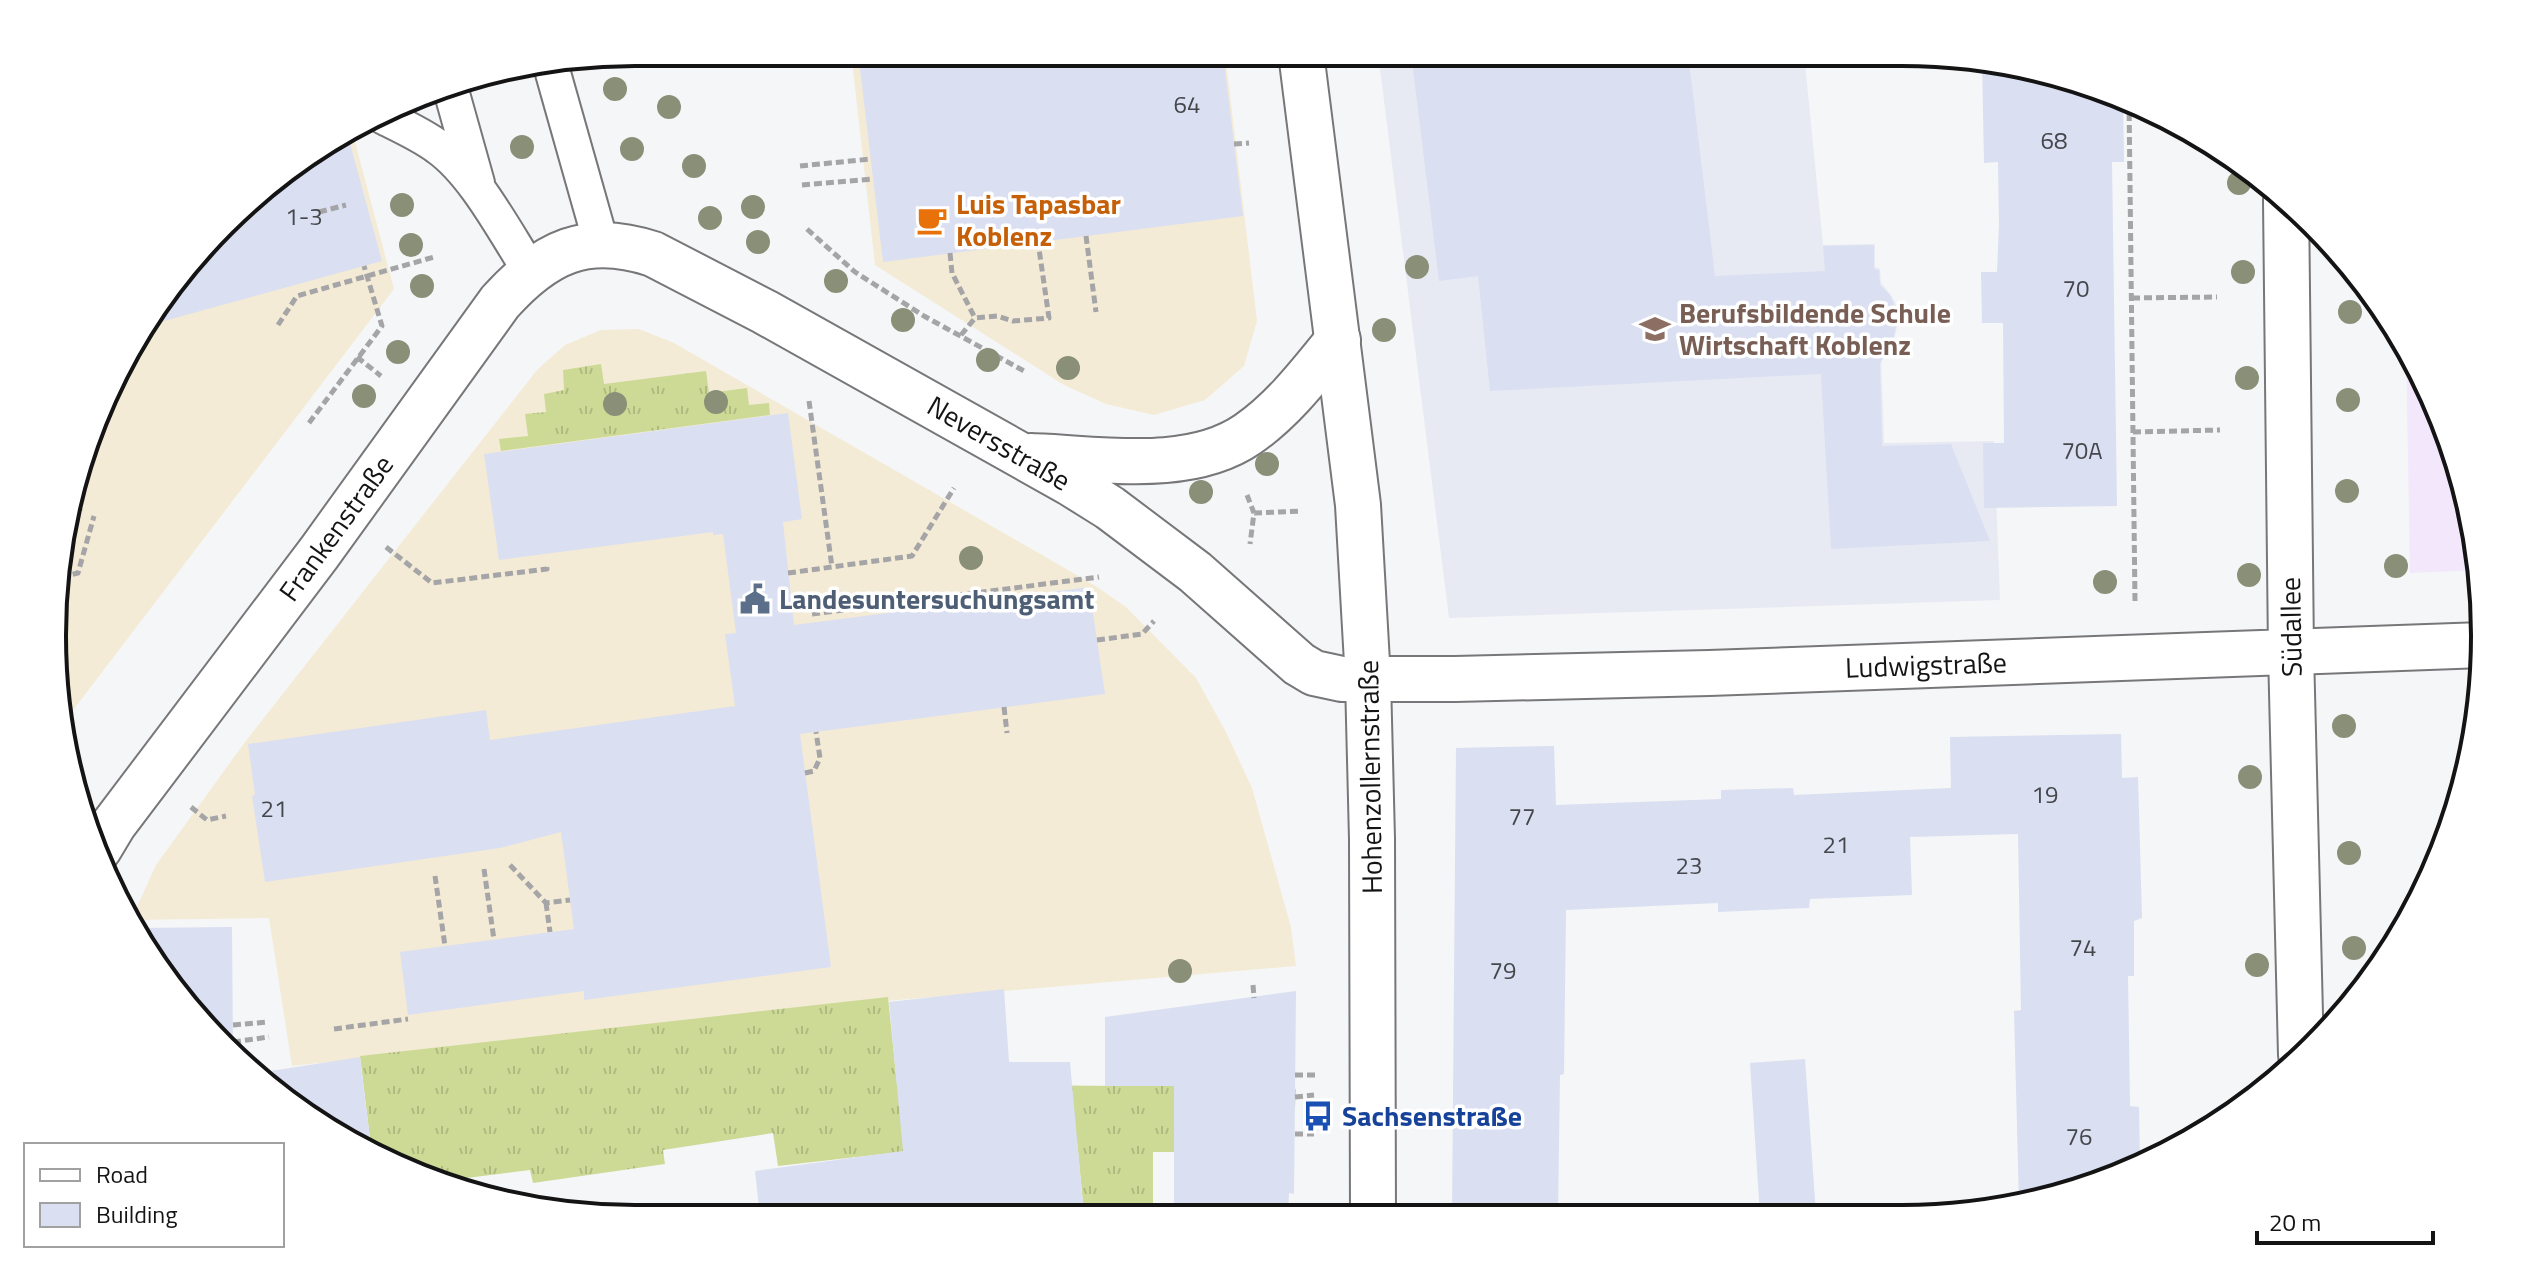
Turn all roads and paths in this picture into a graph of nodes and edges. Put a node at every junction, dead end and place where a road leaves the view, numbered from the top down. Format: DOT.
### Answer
graph roads {
  1 [pos="1303,66"];
  2 [pos="553,72"];
  3 [pos="453,96"];
  4 [pos="2129,114"];
  5 [pos="392,121"];
  6 [pos="1249,143"];
  7 [pos="1234,144"];
  8 [pos="871,159"];
  9 [pos="800,166"];
  10 [pos="873,179"];
  11 [pos="802,185"];
  12 [pos="479,190"];
  13 [pos="346,205"];
  14 [pos="319,212"];
  15 [pos="2286,216"];
  16 [pos="807,229"];
  17 [pos="1086,236"];
  18 [pos="1038,242"];
  19 [pos="601,243"];
  20 [pos="950,253"];
  21 [pos="434,257"];
  22 [pos="364,266"];
  23 [pos="531,272"];
  24 [pos="366,277"];
  25 [pos="2217,297"];
  26 [pos="2132,298"];
  27 [pos="1096,312"];
  28 [pos="975,318"];
  29 [pos="278,325"];
  30 [pos="961,335"];
  31 [pos="1338,340"];
  32 [pos="1024,371"];
  33 [pos="809,401"];
  34 [pos="309,423"];
  35 [pos="2220,430"];
  36 [pos="2133,432"];
  37 [pos="1024,455"];
  38 [pos="954,488"];
  39 [pos="1302,511"];
  40 [pos="94,516"];
  41 [pos="1250,544"];
  42 [pos="386,546"];
  43 [pos="546,564"];
  44 [pos="832,567"];
  45 [pos="788,573"];
  46 [pos="69,575"];
  47 [pos="1099,577"];
  48 [pos="2135,602"];
  49 [pos="812,614"];
  50 [pos="1154,621"];
  51 [pos="1097,640"];
  52 [pos="2471,645"];
  53 [pos="2291,652"];
  54 [pos="1368,680"];
  55 [pos="1004,707"];
  56 [pos="816,732"];
  57 [pos="1007,733"];
  58 [pos="805,773"];
  59 [pos="190,806"];
  60 [pos="226,816"];
  61 [pos="104,840"];
  62 [pos="510,865"];
  63 [pos="484,869"];
  64 [pos="435,876"];
  65 [pos="570,900"];
  66 [pos="546,903"];
  67 [pos="550,932"];
  68 [pos="494,940"];
  69 [pos="445,946"];
  70 [pos="1253,985"];
  71 [pos="1254,998"];
  72 [pos="408,1019"];
  73 [pos="267,1022"];
  74 [pos="233,1025"];
  75 [pos="334,1029"];
  76 [pos="269,1037"];
  77 [pos="237,1041"];
  78 [pos="2301,1041"];
  79 [pos="1295,1075"];
  80 [pos="1315,1075"];
  81 [pos="1314,1095"];
  82 [pos="1295,1097"];
  83 [pos="1295,1134"];
  84 [pos="1314,1134"];
  85 [pos="1373,1205"];
  1 -- 31 [label="street, Hohenzollernstraße"];
  2 -- 19 [label="lane"];
  3 -- 12 [label="lane"];
  4 -- 26 [label="path"];
  5 -- 12 [label="lane"];
  6 -- 7 [label="path"];
  8 -- 9 [label="path"];
  10 -- 11 [label="path"];
  12 -- 23 [label="lane"];
  13 -- 14 [label="path"];
  15 -- 53 [label="street, Südallee"];
  16 -- 30 [label="path"];
  17 -- 27 [label="path"];
  18 -- 28 [label="path"];
  19 -- 23 [label="street, Frankenstraße"];
  19 -- 37 [label="street, Neversstraße"];
  20 -- 28 [label="path"];
  21 -- 24 [label="path"];
  22 -- 24 [label="path"];
  23 -- 61 [label="street, Frankenstraße"];
  24 -- 29 [label="path"];
  24 -- 34 [label="path"];
  25 -- 26 [label="path"];
  26 -- 36 [label="path"];
  28 -- 30 [label="path"];
  30 -- 32 [label="path"];
  31 -- 37 [label="street"];
  31 -- 54 [label="street, Hohenzollernstraße"];
  33 -- 44 [label="path"];
  35 -- 36 [label="path"];
  36 -- 48 [label="path"];
  37 -- 54 [label="street, Neversstraße"];
  38 -- 44 [label="path"];
  39 -- 41 [label="path"];
  40 -- 46 [label="path"];
  42 -- 43 [label="path"];
  44 -- 45 [label="path"];
  47 -- 49 [label="path"];
  50 -- 51 [label="path"];
  52 -- 53 [label="street, Ludwigstraße"];
  53 -- 54 [label="street, Ludwigstraße"];
  53 -- 78 [label="street, Südallee"];
  54 -- 85 [label="street, Hohenzollernstraße"];
  55 -- 57 [label="path"];
  56 -- 58 [label="path"];
  59 -- 60 [label="path"];
  62 -- 66 [label="path"];
  63 -- 68 [label="path"];
  64 -- 69 [label="path"];
  65 -- 66 [label="path"];
  66 -- 67 [label="path"];
  70 -- 71 [label="path"];
  72 -- 75 [label="path"];
  73 -- 74 [label="path"];
  76 -- 77 [label="path"];
  79 -- 80 [label="path"];
  81 -- 82 [label="path"];
  83 -- 84 [label="path"];
}
